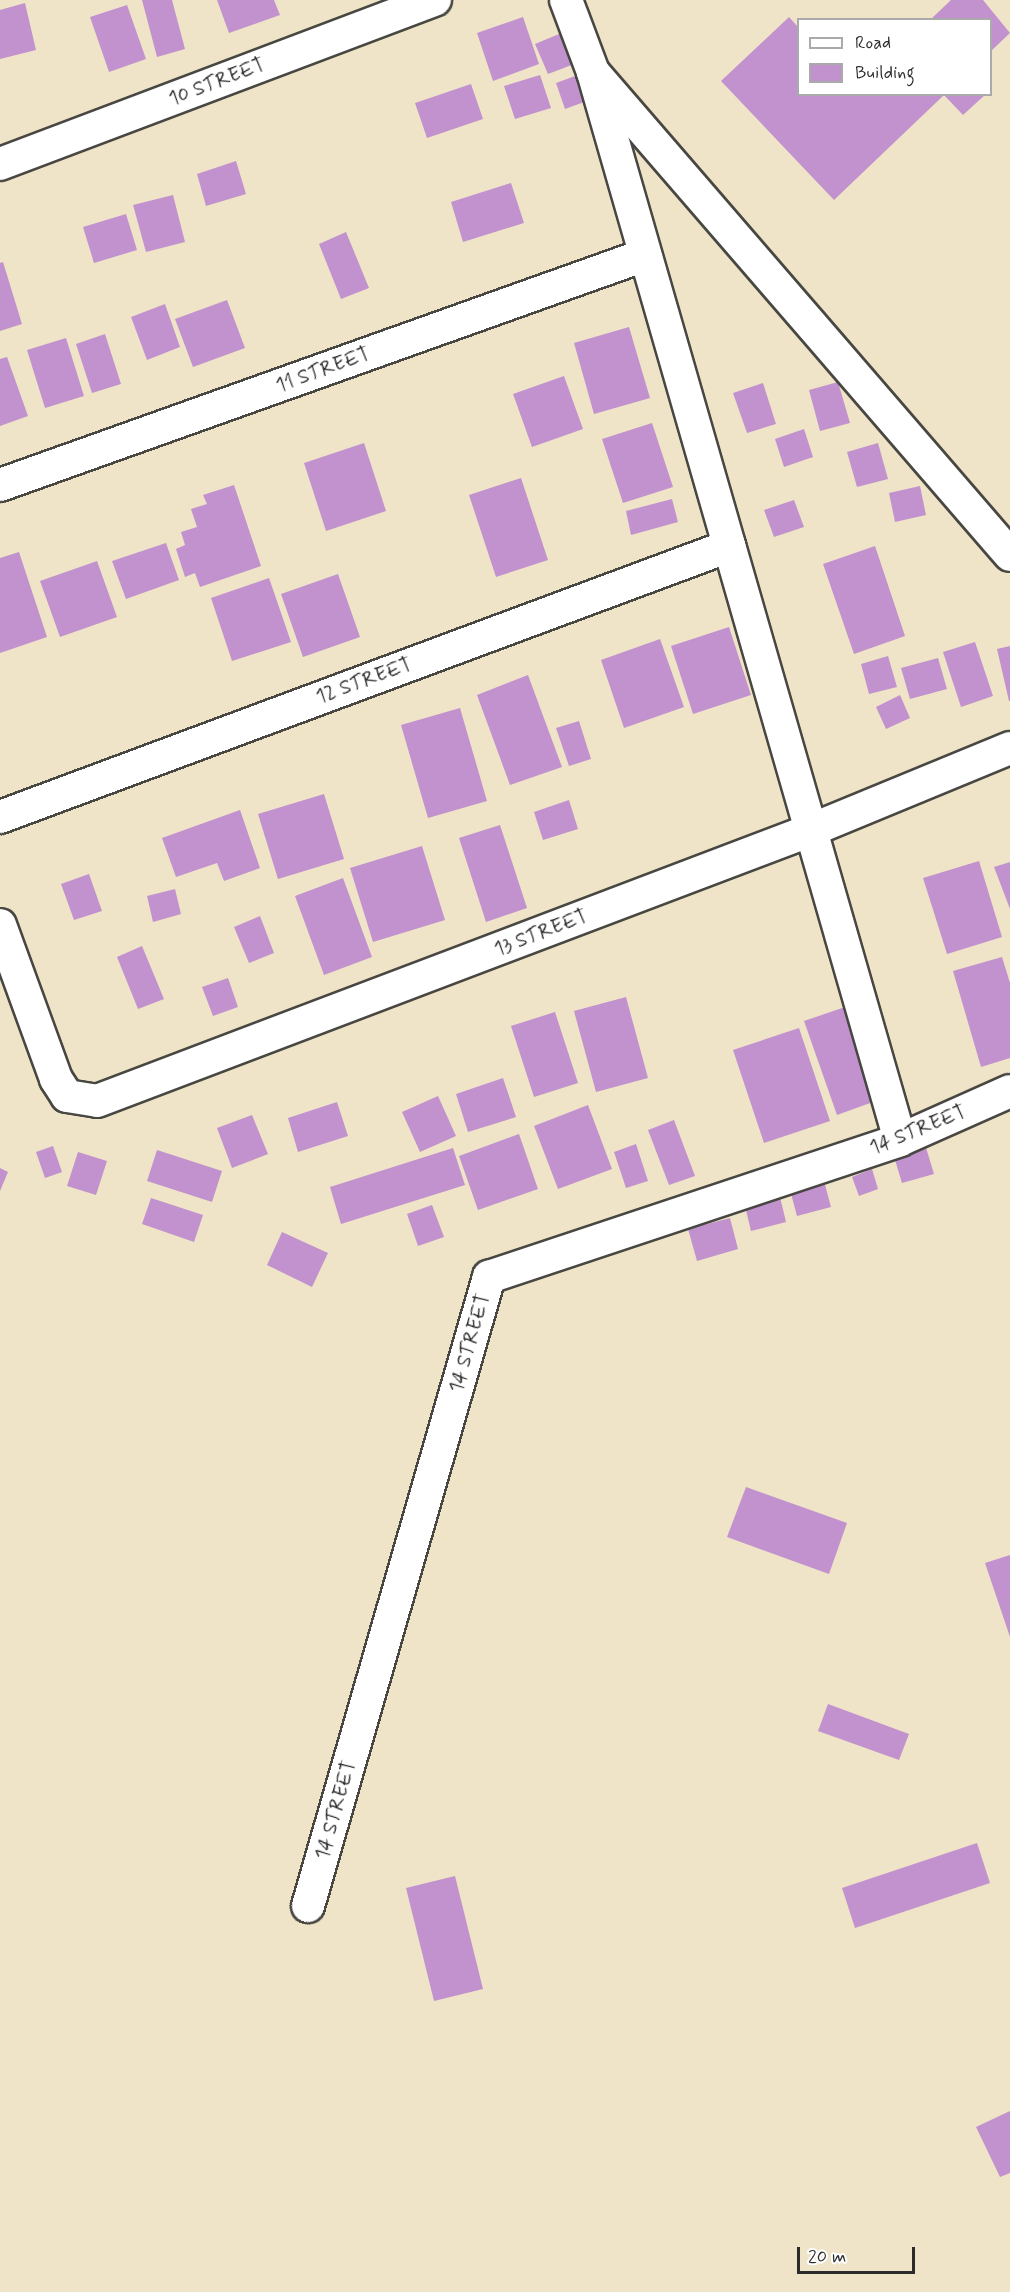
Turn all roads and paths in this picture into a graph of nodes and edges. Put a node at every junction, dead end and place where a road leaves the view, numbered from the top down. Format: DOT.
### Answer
graph roads {
  1 [pos="435,0"];
  2 [pos="566,0"];
  3 [pos="593,72"];
  4 [pos="0,164"];
  5 [pos="645,255"];
  6 [pos="0,485"];
  7 [pos="729,546"];
  8 [pos="1010,555"];
  9 [pos="1010,748"];
  10 [pos="0,817"];
  11 [pos="811,830"];
  12 [pos="0,925"];
  13 [pos="1010,1091"];
  14 [pos="900,1140"];
  15 [pos="308,1906"];
  1 -- 4 [label="street, 10 STREET"];
  2 -- 3 [label="street"];
  3 -- 5 [label="street"];
  3 -- 8 [label="street"];
  5 -- 6 [label="street, 11 STREET"];
  5 -- 7 [label="street"];
  7 -- 10 [label="street, 12 STREET"];
  7 -- 11 [label="street"];
  9 -- 11 [label="street, 13 STREET"];
  11 -- 12 [label="street, 13 STREET"];
  11 -- 14 [label="street"];
  13 -- 14 [label="street, 14 STREET"];
  14 -- 15 [label="street, 14 STREET"];
}
